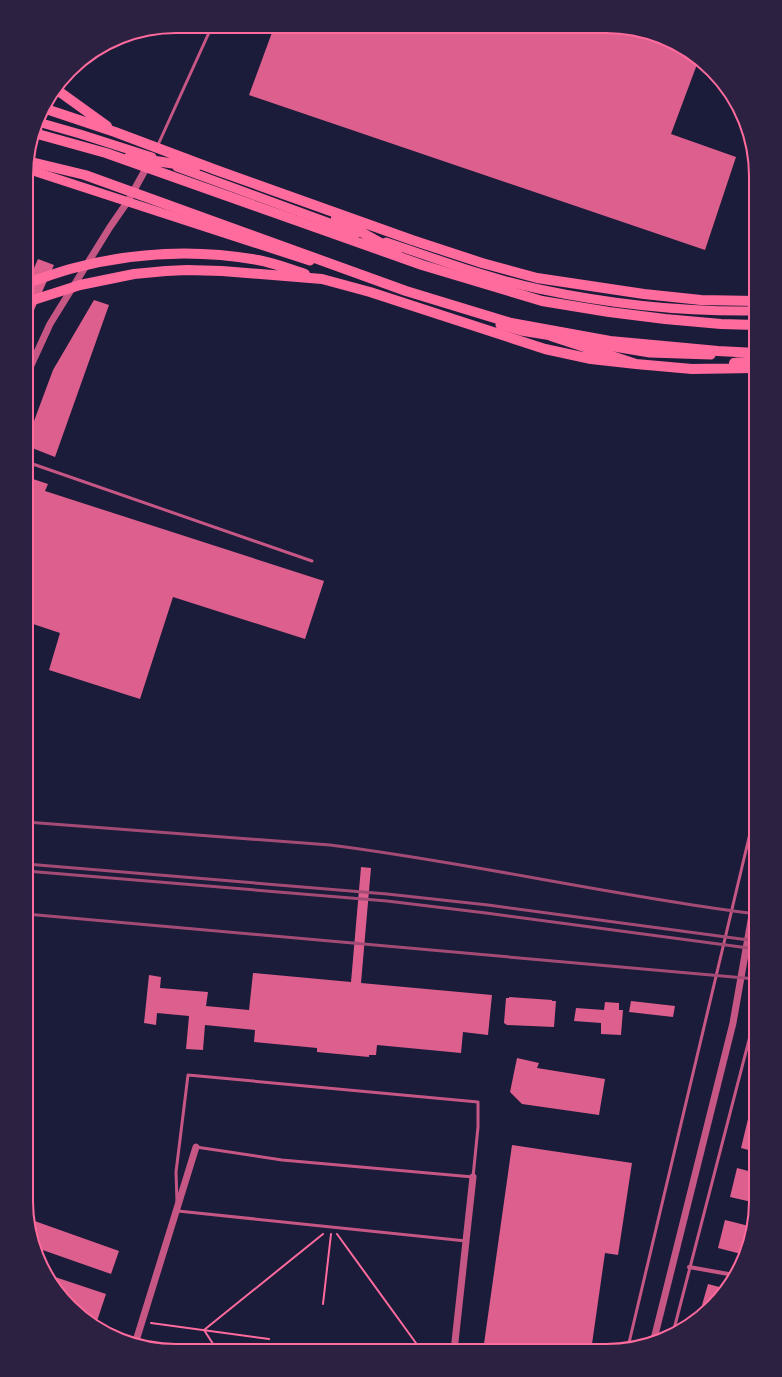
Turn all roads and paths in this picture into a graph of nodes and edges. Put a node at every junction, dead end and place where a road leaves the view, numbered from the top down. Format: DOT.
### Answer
graph roads {
  1 [pos="209,33"];
  2 [pos="60,92"];
  3 [pos="49,110"];
  4 [pos="43,123"];
  5 [pos="115,132"];
  6 [pos="39,135"];
  7 [pos="106,153"];
  8 [pos="152,158"];
  9 [pos="33,163"];
  10 [pos="216,170"];
  11 [pos="33,171"];
  12 [pos="128,201"];
  13 [pos="308,202"];
  14 [pos="422,265"];
  15 [pos="322,279"];
  16 [pos="33,281"];
  17 [pos="33,300"];
  18 [pos="749,301"];
  19 [pos="749,311"];
  20 [pos="511,323"];
  21 [pos="749,324"];
  22 [pos="749,353"];
  23 [pos="749,356"];
  24 [pos="33,361"];
  25 [pos="749,361"];
  26 [pos="636,364"];
  27 [pos="749,368"];
  28 [pos="692,369"];
  29 [pos="33,464"];
  30 [pos="312,561"];
  31 [pos="749,837"];
  32 [pos="749,932"];
  33 [pos="749,1040"];
  34 [pos="196,1146"];
  35 [pos="473,1177"];
  36 [pos="177,1211"];
  37 [pos="332,1227"];
  38 [pos="466,1241"];
  39 [pos="689,1267"];
  40 [pos="729,1274"];
  41 [pos="323,1304"];
  42 [pos="141,1322"];
  43 [pos="675,1326"];
  44 [pos="204,1330"];
  45 [pos="655,1335"];
  46 [pos="137,1338"];
  47 [pos="269,1339"];
  48 [pos="629,1342"];
  49 [pos="213,1344"];
  50 [pos="417,1344"];
  51 [pos="455,1344"];
  1 -- 8 [label="lane"];
  2 -- 5 [label="highway"];
  3 -- 5 [label="highway"];
  4 -- 8 [label="main road"];
  5 -- 10 [label="highway"];
  6 -- 7 [label="highway"];
  7 -- 10 [label="highway"];
  7 -- 14 [label="highway"];
  8 -- 12 [label="street"];
  8 -- 19 [label="main road"];
  9 -- 20 [label="highway"];
  10 -- 13 [label="highway"];
  11 -- 12 [label="main road"];
  12 -- 23 [label="main road"];
  12 -- 24 [label="street"];
  13 -- 14 [label="highway"];
  13 -- 18 [label="highway"];
  14 -- 21 [label="highway"];
  15 -- 16 [label="highway"];
  15 -- 17 [label="highway"];
  15 -- 26 [label="highway"];
  20 -- 22 [label="highway"];
  20 -- 26 [label="highway"];
  25 -- 28 [label="highway"];
  26 -- 28 [label="highway"];
  27 -- 28 [label="highway"];
  29 -- 30 [label="lane"];
  31 -- 48 [label="lane"];
  32 -- 45 [label="street"];
  33 -- 39 [label="lane"];
  34 -- 35 [label="lane"];
  34 -- 36 [label="street"];
  35 -- 36 [label="lane"];
  35 -- 38 [label="street"];
  36 -- 37 [label="lane"];
  36 -- 42 [label="street"];
  37 -- 38 [label="lane"];
  37 -- 41 [label="path"];
  37 -- 44 [label="path"];
  37 -- 50 [label="path"];
  38 -- 51 [label="street"];
  39 -- 40 [label="street"];
  39 -- 43 [label="lane"];
  42 -- 44 [label="path"];
  42 -- 46 [label="street"];
  44 -- 47 [label="path"];
  44 -- 49 [label="path"];
}
